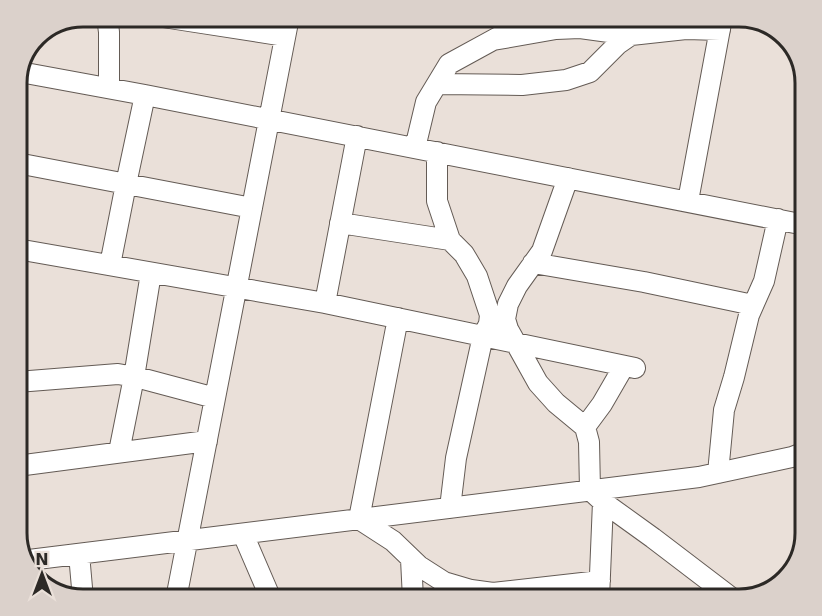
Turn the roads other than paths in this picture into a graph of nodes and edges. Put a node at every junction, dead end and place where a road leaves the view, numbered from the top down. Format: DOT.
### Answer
graph roads {
  1 [pos="107,27"];
  2 [pos="242,27"];
  3 [pos="287,27"];
  4 [pos="518,27"];
  5 [pos="635,27"];
  6 [pos="698,27"];
  7 [pos="720,27"];
  8 [pos="631,35"];
  9 [pos="285,36"];
  10 [pos="493,40"];
  11 [pos="28,73"];
  12 [pos="437,84"];
  13 [pos="109,88"];
  14 [pos="145,95"];
  15 [pos="269,119"];
  16 [pos="357,136"];
  17 [pos="415,148"];
  18 [pos="437,152"];
  19 [pos="27,165"];
  20 [pos="568,178"];
  21 [pos="126,184"];
  22 [pos="688,201"];
  23 [pos="252,208"];
  24 [pos="778,219"];
  25 [pos="340,223"];
  26 [pos="795,223"];
  27 [pos="450,240"];
  28 [pos="27,251"];
  29 [pos="533,263"];
  30 [pos="110,265"];
  31 [pos="151,273"];
  32 [pos="236,288"];
  33 [pos="325,303"];
  34 [pos="753,305"];
  35 [pos="497,317"];
  36 [pos="399,318"];
  37 [pos="483,336"];
  38 [pos="515,343"];
  39 [pos="134,377"];
  40 [pos="27,381"];
  41 [pos="215,398"];
  42 [pos="585,427"];
  43 [pos="207,441"];
  44 [pos="119,452"];
  45 [pos="795,456"];
  46 [pos="27,465"];
  47 [pos="718,473"];
  48 [pos="597,496"];
  49 [pos="450,508"];
  50 [pos="359,519"];
  51 [pos="243,534"];
  52 [pos="187,540"];
  53 [pos="79,554"];
  54 [pos="34,559"];
  55 [pos="411,559"];
  56 [pos="82,589"];
  57 [pos="178,589"];
  58 [pos="266,589"];
  59 [pos="412,589"];
  60 [pos="468,589"];
  61 [pos="599,589"];
  62 [pos="719,589"];
  1 -- 13 [label="street"];
  2 -- 9 [label="street"];
  3 -- 9 [label="street"];
  4 -- 10 [label="street"];
  5 -- 8 [label="street"];
  6 -- 8 [label="street"];
  7 -- 22 [label="street"];
  8 -- 10 [label="street"];
  8 -- 12 [label="street"];
  9 -- 15 [label="street"];
  10 -- 12 [label="street"];
  11 -- 13 [label="street"];
  12 -- 17 [label="street"];
  13 -- 14 [label="street"];
  14 -- 15 [label="street"];
  14 -- 21 [label="street"];
  15 -- 16 [label="street"];
  15 -- 23 [label="street"];
  16 -- 17 [label="street"];
  16 -- 25 [label="street"];
  17 -- 18 [label="street"];
  18 -- 20 [label="street"];
  18 -- 27 [label="street"];
  19 -- 21 [label="street"];
  20 -- 22 [label="street"];
  20 -- 29 [label="street"];
  21 -- 23 [label="street"];
  21 -- 30 [label="street"];
  22 -- 24 [label="street"];
  23 -- 32 [label="street"];
  24 -- 26 [label="street"];
  24 -- 34 [label="street"];
  25 -- 27 [label="street"];
  25 -- 33 [label="street"];
  27 -- 35 [label="street"];
  28 -- 30 [label="street"];
  29 -- 34 [label="street"];
  29 -- 35 [label="street"];
  30 -- 31 [label="street"];
  31 -- 32 [label="street"];
  31 -- 39 [label="street"];
  32 -- 33 [label="street"];
  32 -- 41 [label="street"];
  33 -- 36 [label="street"];
  34 -- 47 [label="street"];
  35 -- 37 [label="street"];
  35 -- 38 [label="street"];
  36 -- 37 [label="street"];
  36 -- 50 [label="street"];
  37 -- 38 [label="street"];
  37 -- 49 [label="street"];
  38 -- 42 [label="street"];
  38 -- 42 [label="street"];
  39 -- 40 [label="street"];
  39 -- 41 [label="street"];
  39 -- 44 [label="street"];
  41 -- 43 [label="street"];
  42 -- 48 [label="street"];
  43 -- 44 [label="street"];
  43 -- 52 [label="street"];
  44 -- 46 [label="street"];
  45 -- 47 [label="street"];
  47 -- 48 [label="street"];
  48 -- 49 [label="street"];
  48 -- 61 [label="street"];
  48 -- 62 [label="street"];
  49 -- 50 [label="street"];
  50 -- 51 [label="street"];
  50 -- 55 [label="street"];
  51 -- 52 [label="street"];
  51 -- 58 [label="street"];
  52 -- 53 [label="street"];
  52 -- 57 [label="street"];
  53 -- 54 [label="street"];
  53 -- 56 [label="street"];
  55 -- 59 [label="street"];
  55 -- 60 [label="street"];
}
